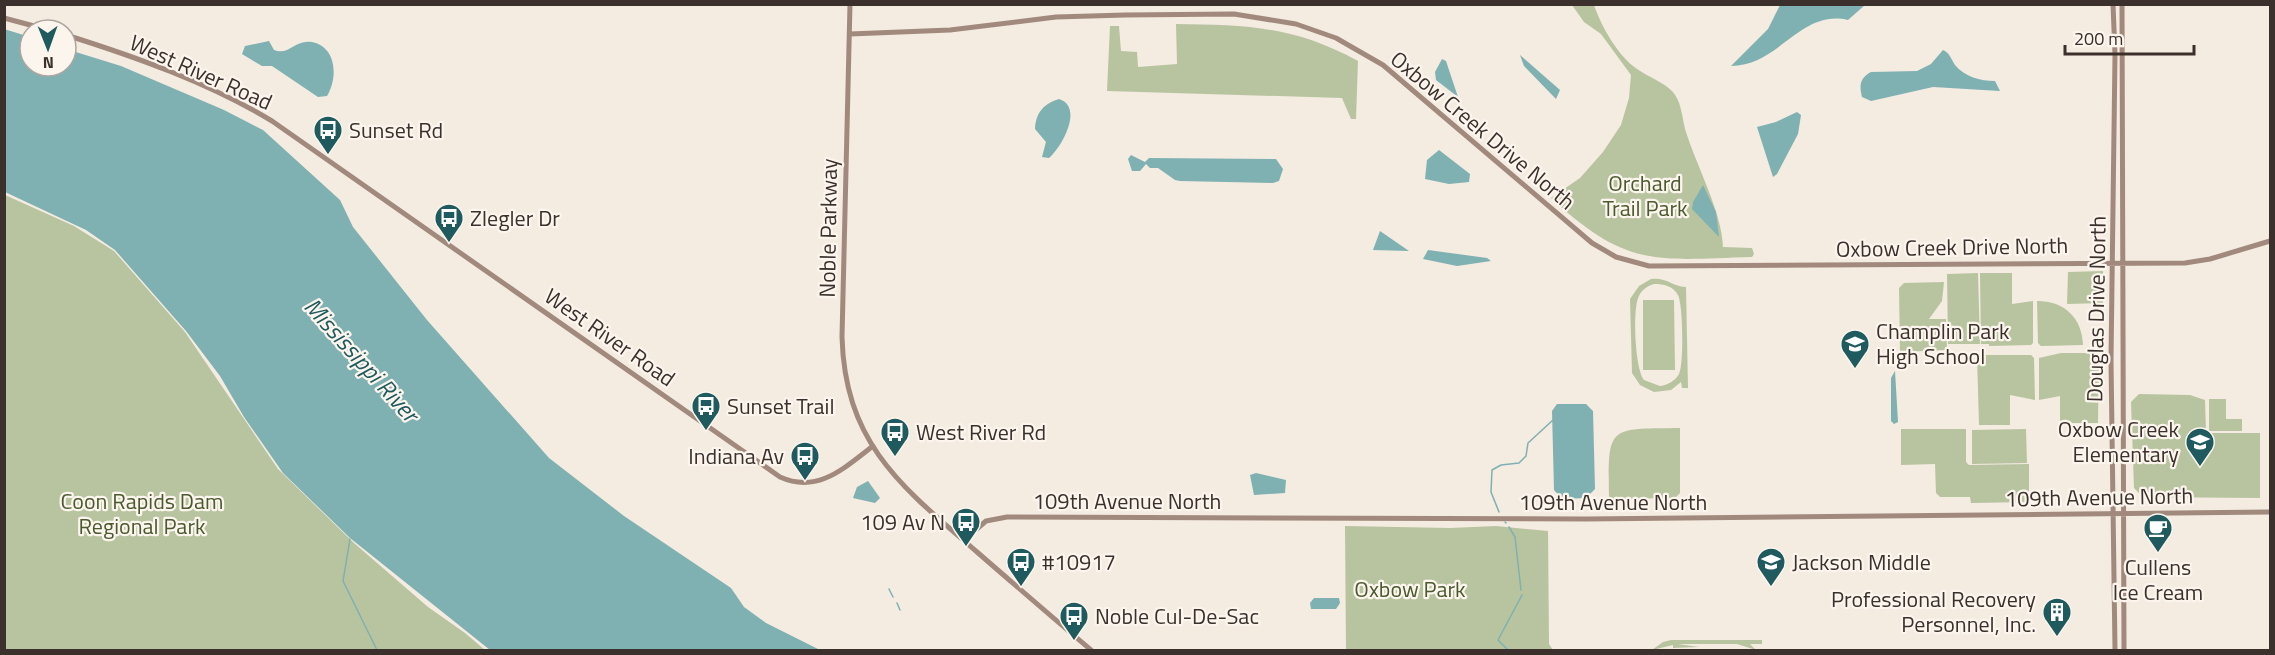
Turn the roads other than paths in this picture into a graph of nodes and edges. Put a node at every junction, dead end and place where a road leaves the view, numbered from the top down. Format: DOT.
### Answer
graph roads {
  1 [pos="850,4"];
  2 [pos="2113,4"];
  3 [pos="2122,4"];
  4 [pos="850,34"];
  5 [pos="78,39"];
  6 [pos="2271,242"];
  7 [pos="2113,261"];
  8 [pos="2122,261"];
  9 [pos="873,447"];
  10 [pos="2271,512"];
  11 [pos="2112,513"];
  12 [pos="2123,513"];
  13 [pos="964,540"];
  14 [pos="1091,651"];
  15 [pos="2115,651"];
  16 [pos="2124,651"];
  1 -- 4 [label="street, Noble Parkway"];
  2 -- 7 [label="street, Douglas Drive North"];
  3 -- 8 [label="street, Douglas Drive North"];
  4 -- 7 [label="street, Oxbow Creek Drive North"];
  4 -- 9 [label="street, Noble Parkway"];
  5 -- 9 [label="street, West River Road"];
  6 -- 8 [label="street, Oxbow Creek Drive North"];
  7 -- 8 [label="street, Oxbow Creek Drive North"];
  7 -- 11 [label="street, Douglas Drive North"];
  8 -- 12 [label="street, Douglas Drive North"];
  9 -- 13 [label="street"];
  10 -- 12 [label="street, 109th Avenue North"];
  11 -- 12 [label="street, 109th Avenue North"];
  11 -- 13 [label="street, 109th Avenue North"];
  11 -- 15 [label="street, Douglas Drive North"];
  12 -- 16 [label="street, Douglas Drive North"];
  13 -- 14 [label="street"];
}
